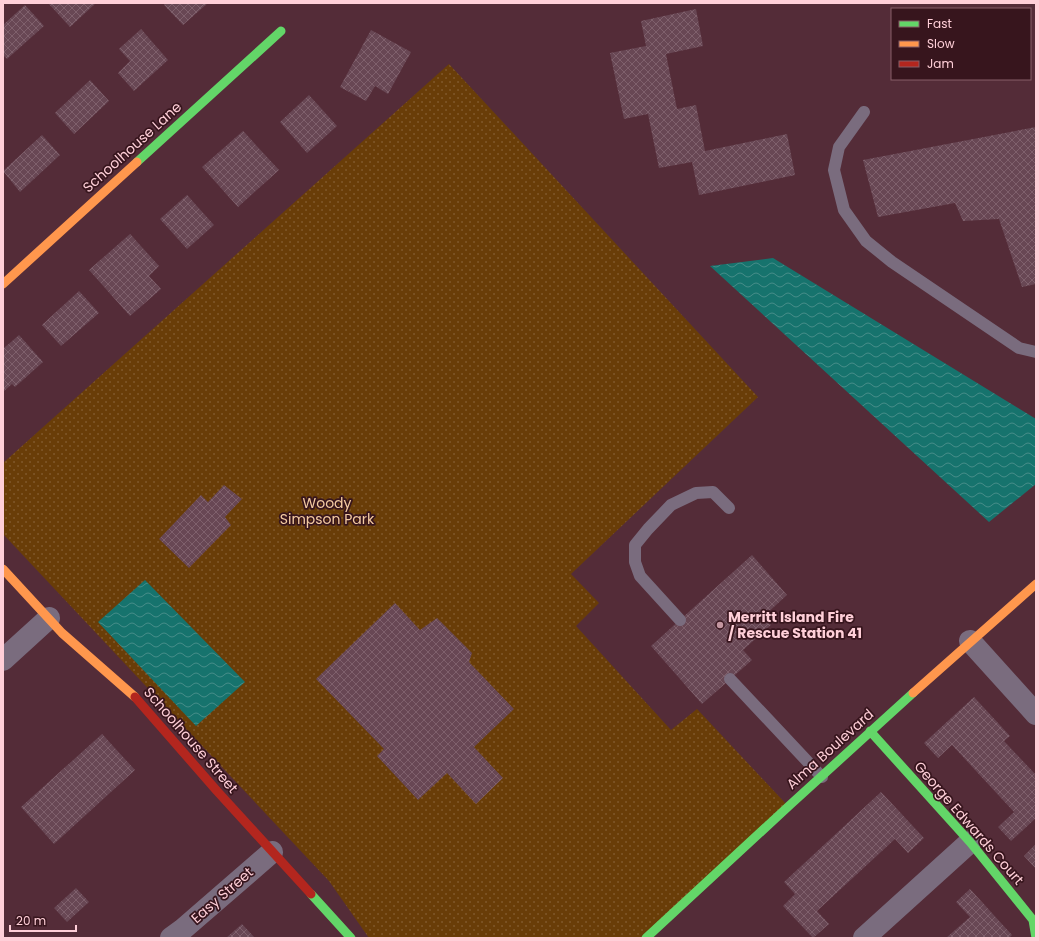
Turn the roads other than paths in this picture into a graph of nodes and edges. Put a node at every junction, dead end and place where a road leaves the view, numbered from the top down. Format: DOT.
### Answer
graph roads {
  1 [pos="280,31"];
  2 [pos="864,112"];
  3 [pos="3,284"];
  4 [pos="1036,352"];
  5 [pos="729,508"];
  6 [pos="3,569"];
  7 [pos="1036,584"];
  8 [pos="49,618"];
  9 [pos="680,620"];
  10 [pos="970,641"];
  11 [pos="3,660"];
  12 [pos="730,679"];
  13 [pos="1036,714"];
  14 [pos="870,731"];
  15 [pos="822,777"];
  16 [pos="970,842"];
  17 [pos="272,852"];
  18 [pos="171,938"];
  19 [pos="351,938"];
  20 [pos="646,938"];
  21 [pos="864,938"];
  22 [pos="1036,938"];
  1 -- 3 [label="street, Schoolhouse Lane"];
  2 -- 4 [label="lane"];
  5 -- 9 [label="lane"];
  6 -- 8 [label="street, Schoolhouse Street"];
  7 -- 10 [label="street, Alma Boulevard"];
  8 -- 11 [label="street"];
  8 -- 17 [label="street, Schoolhouse Street"];
  10 -- 13 [label="street"];
  10 -- 14 [label="street, Alma Boulevard"];
  12 -- 15 [label="lane"];
  14 -- 15 [label="street, Alma Boulevard"];
  14 -- 16 [label="street, George Edwards Court"];
  15 -- 20 [label="street, Alma Boulevard"];
  16 -- 21 [label="street"];
  16 -- 22 [label="street, George Edwards Court"];
  17 -- 18 [label="street, Easy Street"];
  17 -- 19 [label="street, Schoolhouse Street"];
}
